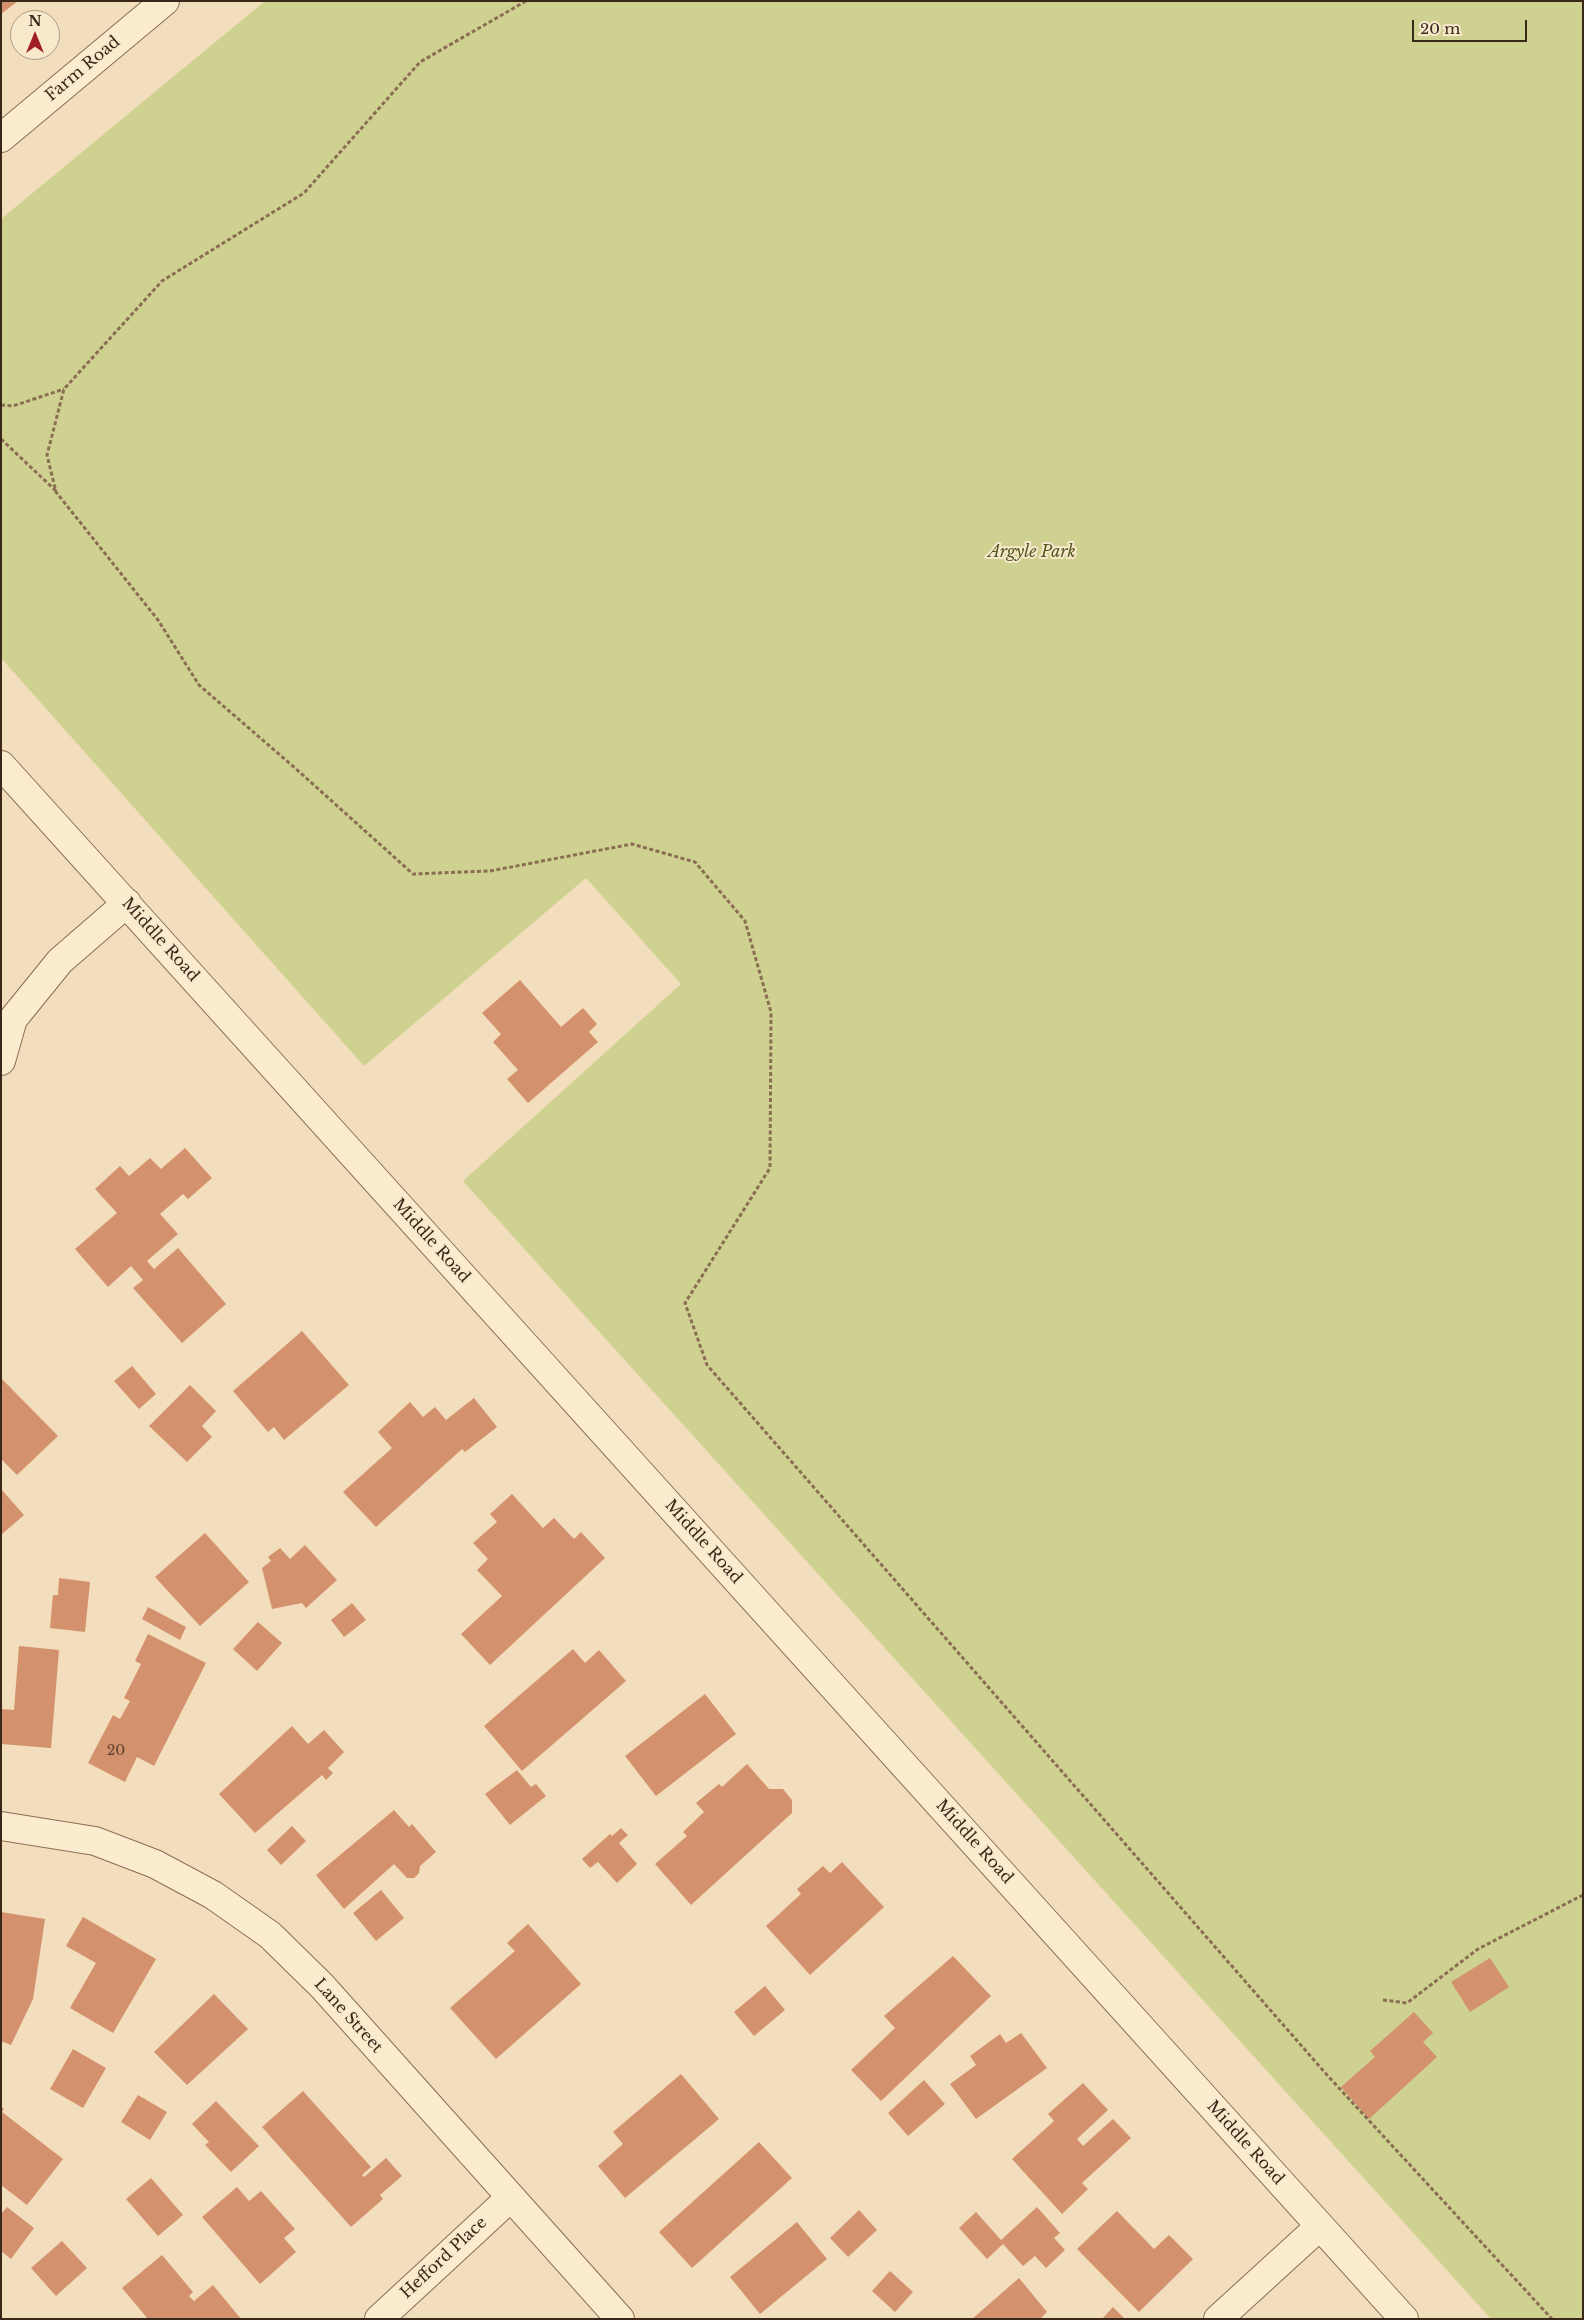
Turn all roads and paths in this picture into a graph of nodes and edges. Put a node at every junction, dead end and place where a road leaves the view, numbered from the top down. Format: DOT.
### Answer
graph roads {
  1 [pos="165,1"];
  2 [pos="526,1"];
  3 [pos="1,138"];
  4 [pos="64,389"];
  5 [pos="1,405"];
  6 [pos="1,439"];
  7 [pos="56,492"];
  8 [pos="1,765"];
  9 [pos="127,903"];
  10 [pos="1,1061"];
  11 [pos="1,1826"];
  12 [pos="1583,1894"];
  13 [pos="1383,2000"];
  14 [pos="510,2198"];
  15 [pos="1320,2226"];
  16 [pos="379,2319"];
  17 [pos="620,2319"];
  18 [pos="1218,2319"];
  19 [pos="1404,2319"];
  20 [pos="1552,2319"];
  1 -- 3 [label="street, Farm Road"];
  2 -- 4 [label="path"];
  4 -- 5 [label="path"];
  4 -- 7 [label="path"];
  6 -- 7 [label="path"];
  7 -- 20 [label="path"];
  8 -- 9 [label="street, Middle Road"];
  9 -- 10 [label="street"];
  9 -- 15 [label="street, Middle Road"];
  11 -- 14 [label="street, Lane Street"];
  12 -- 13 [label="path"];
  14 -- 16 [label="street, Hefford Place"];
  14 -- 17 [label="street, Lane Street"];
  15 -- 18 [label="street"];
  15 -- 19 [label="street, Middle Road"];
}
